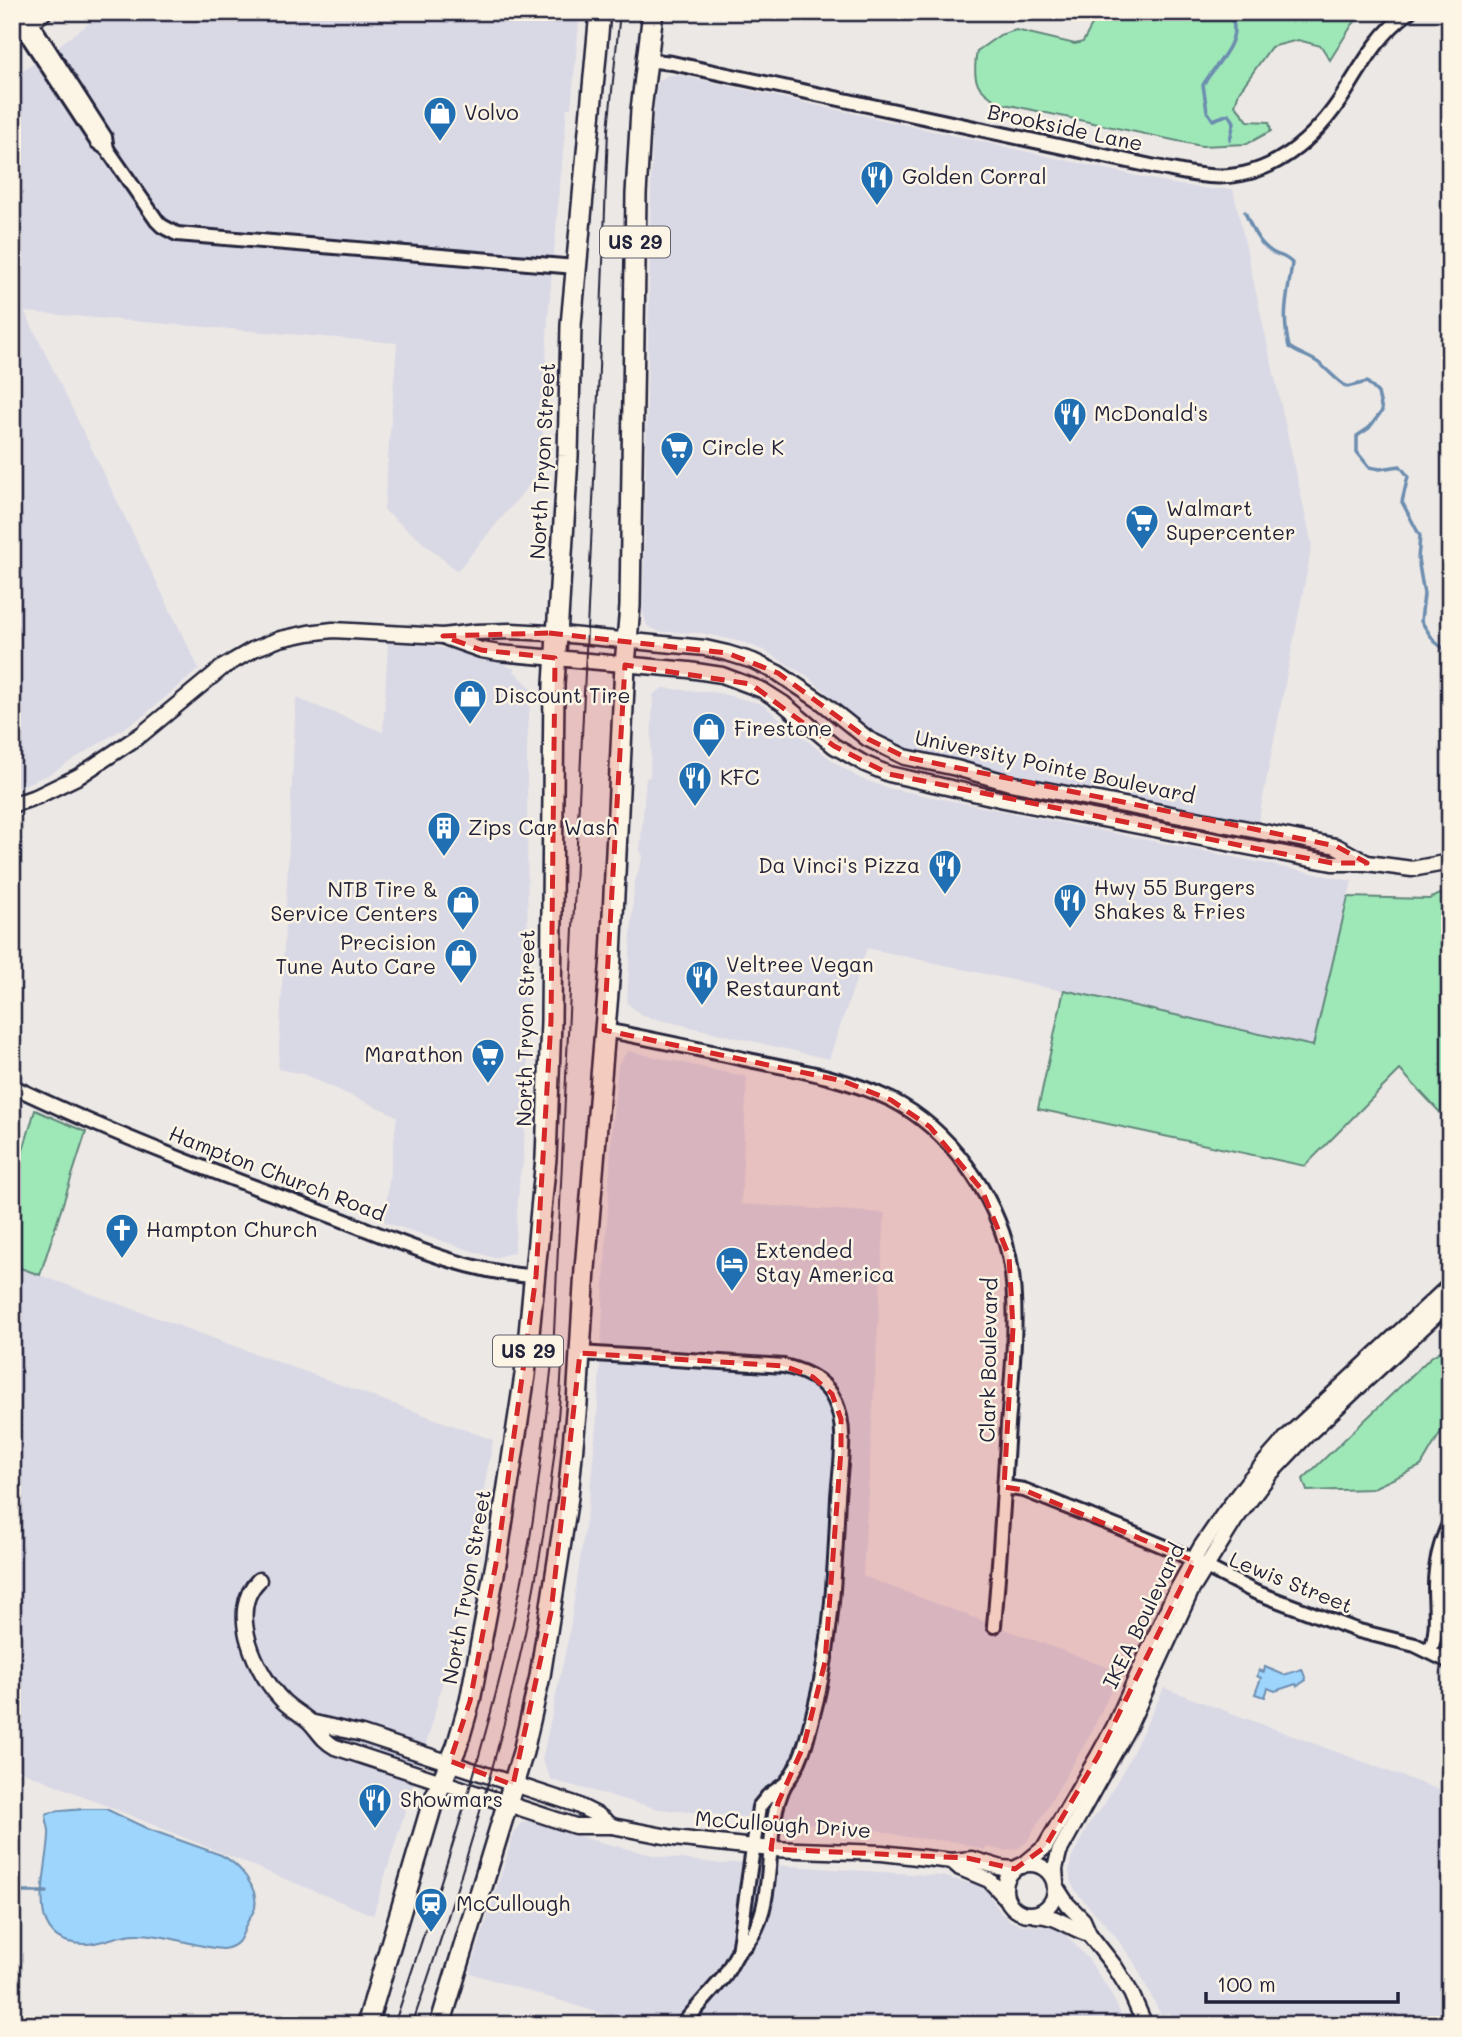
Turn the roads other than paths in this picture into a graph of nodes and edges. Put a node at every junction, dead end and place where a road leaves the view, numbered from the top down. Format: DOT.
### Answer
graph roads {
  1 [pos="600,12"];
  2 [pos="653,12"];
  3 [pos="1409,12"];
  4 [pos="26,22"];
  5 [pos="646,60"];
  6 [pos="576,267"];
  7 [pos="556,634"];
  8 [pos="443,636"];
  9 [pos="627,642"];
  10 [pos="555,658"];
  11 [pos="625,665"];
  12 [pos="12,805"];
  13 [pos="1367,863"];
  14 [pos="1450,863"];
  15 [pos="604,1030"];
  16 [pos="12,1086"];
  17 [pos="536,1276"];
  18 [pos="1450,1284"];
  19 [pos="1450,1303"];
  20 [pos="580,1353"];
  21 [pos="1004,1487"];
  22 [pos="1450,1522"];
  23 [pos="1199,1564"];
  24 [pos="259,1580"];
  25 [pos="994,1626"];
  26 [pos="1430,1651"];
  27 [pos="1450,1662"];
  28 [pos="310,1722"];
  29 [pos="450,1761"];
  30 [pos="442,1782"];
  31 [pos="513,1784"];
  32 [pos="785,1784"];
  33 [pos="507,1804"];
  34 [pos="612,1826"];
  35 [pos="752,1847"];
  36 [pos="771,1849"];
  37 [pos="952,1861"];
  38 [pos="1018,1867"];
  39 [pos="1056,1885"];
  40 [pos="1008,1900"];
  41 [pos="1032,1915"];
  42 [pos="1089,1934"];
  43 [pos="738,1952"];
  44 [pos="368,2025"];
  45 [pos="440,2025"];
  46 [pos="682,2025"];
  47 [pos="1145,2025"];
  1 -- 6 [label="main road, North Tryon Street / US 29"];
  2 -- 5 [label="main road, US 29"];
  3 -- 5 [label="street, Brookside Lane"];
  4 -- 6 [label="street"];
  5 -- 9 [label="main road, US 29"];
  6 -- 7 [label="main road, North Tryon Street / US 29"];
  7 -- 8 [label="street, University Pointe Boulevard"];
  7 -- 9 [label="street, University Pointe Boulevard"];
  7 -- 10 [label="main road, North Tryon Street / US 29"];
  8 -- 10 [label="street, University Pointe Boulevard"];
  8 -- 12 [label="street"];
  9 -- 11 [label="main road, US 29"];
  9 -- 13 [label="street, University Pointe Boulevard"];
  10 -- 11 [label="street, University Pointe Boulevard"];
  10 -- 17 [label="main road, North Tryon Street / US 29"];
  11 -- 13 [label="street, University Pointe Boulevard"];
  11 -- 15 [label="main road, US 29"];
  13 -- 14 [label="street, University Pointe Boulevard"];
  15 -- 20 [label="main road, US 29"];
  15 -- 21 [label="street, Clark Boulevard"];
  16 -- 17 [label="street, Hampton Church Road"];
  17 -- 29 [label="main road, North Tryon Street / US 29"];
  18 -- 23 [label="street, IKEA Boulevard"];
  19 -- 23 [label="street, IKEA Boulevard"];
  20 -- 31 [label="main road, US 29"];
  20 -- 32 [label="street"];
  21 -- 23 [label="street, Lewis Street"];
  21 -- 25 [label="street, Clark Boulevard"];
  22 -- 26 [label="street"];
  23 -- 26 [label="street, Lewis Street"];
  23 -- 38 [label="street, IKEA Boulevard"];
  23 -- 39 [label="street, IKEA Boulevard"];
  24 -- 28 [label="street, McCullough Drive"];
  26 -- 27 [label="street, Lewis Street"];
  28 -- 29 [label="street, McCullough Drive"];
  28 -- 30 [label="street, McCullough Drive"];
  29 -- 30 [label="main road, North Tryon Street / US 29"];
  29 -- 31 [label="street, McCullough Drive"];
  30 -- 33 [label="street, McCullough Drive"];
  30 -- 44 [label="main road, North Tryon Street / US 29"];
  31 -- 33 [label="main road, US 29"];
  31 -- 34 [label="street, McCullough Drive"];
  32 -- 35 [label="street"];
  32 -- 36 [label="street"];
  33 -- 34 [label="street, McCullough Drive"];
  33 -- 45 [label="main road, US 29"];
  34 -- 35 [label="street, McCullough Drive"];
  35 -- 36 [label="street, McCullough Drive"];
  35 -- 43 [label="street"];
  36 -- 37 [label="street, McCullough Drive"];
  36 -- 43 [label="street"];
  37 -- 38 [label="street, McCullough Drive"];
  37 -- 40 [label="street, McCullough Drive"];
  38 -- 39 [label="street, McCullough Drive"];
  38 -- 40 [label="street"];
  39 -- 41 [label="street"];
  39 -- 42 [label="street, McCullough Drive"];
  40 -- 41 [label="street, McCullough Drive"];
  41 -- 42 [label="street, McCullough Drive"];
  42 -- 47 [label="street, McCullough Drive"];
  43 -- 46 [label="street"];
}
